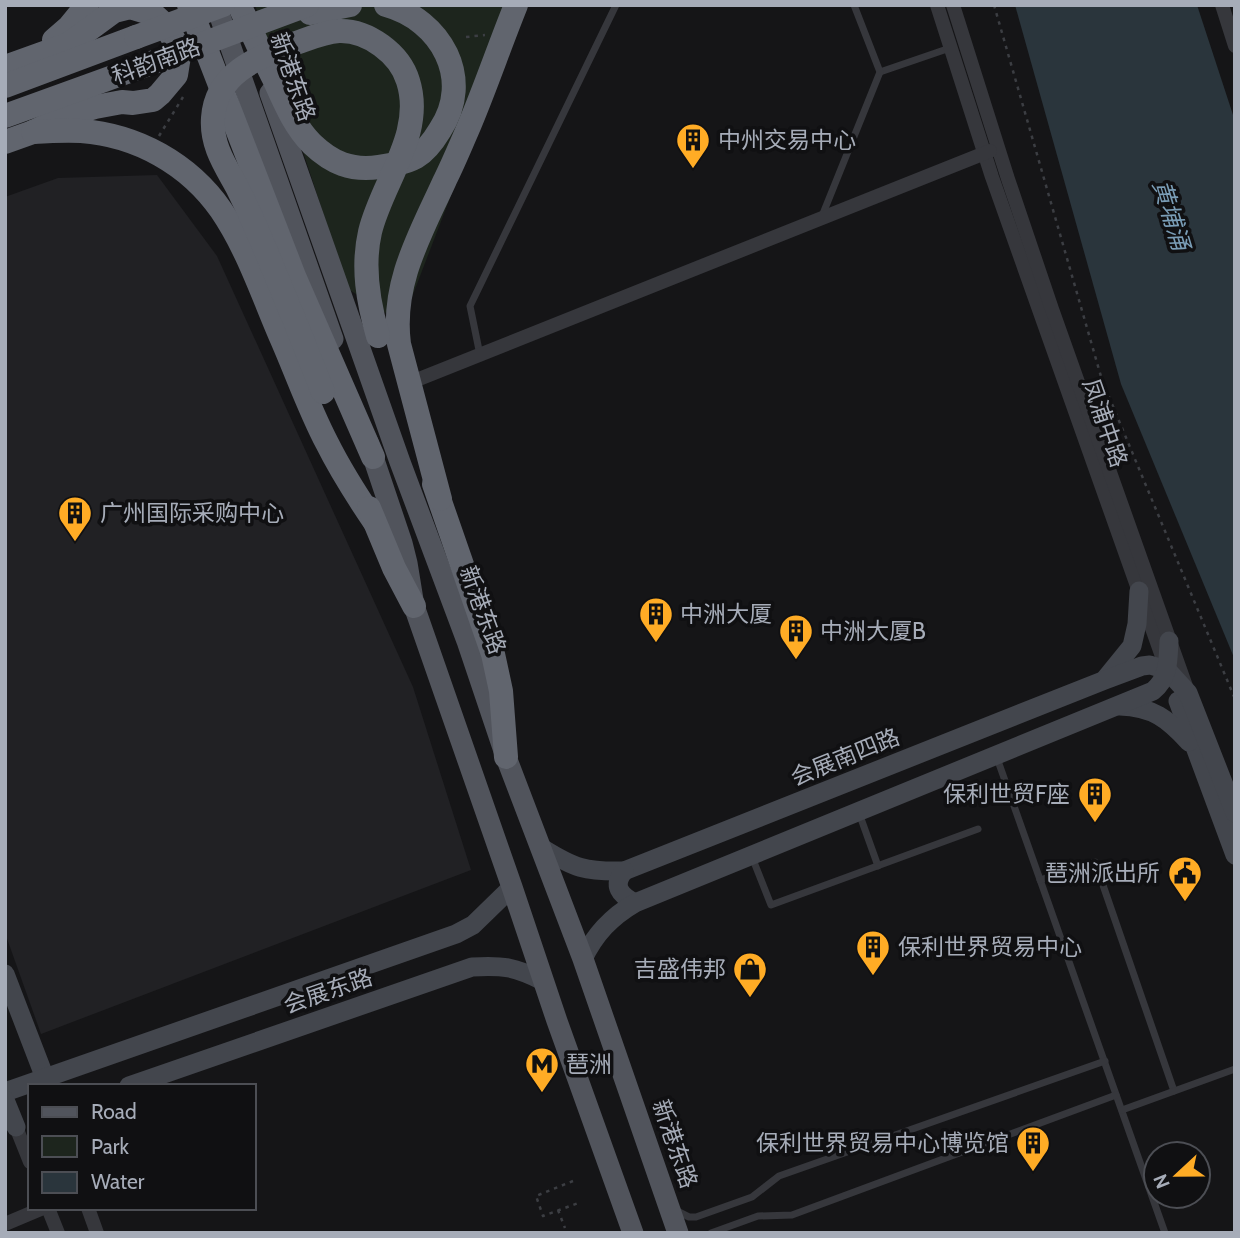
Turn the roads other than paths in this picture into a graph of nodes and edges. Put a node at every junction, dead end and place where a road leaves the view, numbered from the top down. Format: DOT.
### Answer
graph roads {
  1 [pos="87,5"];
  2 [pos="190,5"];
  3 [pos="216,5"];
  4 [pos="350,5"];
  5 [pos="386,5"];
  6 [pos="516,5"];
  7 [pos="616,5"];
  8 [pos="854,5"];
  9 [pos="937,5"];
  10 [pos="953,5"];
  11 [pos="1222,5"];
  12 [pos="309,9"];
  13 [pos="241,10"];
  14 [pos="1235,46"];
  15 [pos="951,48"];
  16 [pos="5,67"];
  17 [pos="880,72"];
  18 [pos="5,86"];
  19 [pos="5,116"];
  20 [pos="33,132"];
  21 [pos="5,142"];
  22 [pos="991,150"];
  23 [pos="822,217"];
  24 [pos="481,356"];
  25 [pos="409,383"];
  26 [pos="373,457"];
  27 [pos="440,499"];
  28 [pos="374,521"];
  29 [pos="1139,591"];
  30 [pos="414,606"];
  31 [pos="1168,640"];
  32 [pos="1167,670"];
  33 [pos="1105,680"];
  34 [pos="1188,693"];
  35 [pos="1115,706"];
  36 [pos="1196,750"];
  37 [pos="996,756"];
  38 [pos="506,757"];
  39 [pos="859,812"];
  40 [pos="1235,813"];
  41 [pos="978,829"];
  42 [pos="542,848"];
  43 [pos="1235,855"];
  44 [pos="751,856"];
  45 [pos="878,866"];
  46 [pos="624,871"];
  47 [pos="1040,880"];
  48 [pos="512,887"];
  49 [pos="635,903"];
  50 [pos="583,958"];
  51 [pos="5,974"];
  52 [pos="543,981"];
  53 [pos="1105,1061"];
  54 [pos="1235,1069"];
  55 [pos="45,1078"];
  56 [pos="135,1084"];
  57 [pos="1174,1091"];
  58 [pos="5,1092"];
  59 [pos="1116,1095"];
  60 [pos="5,1100"];
  61 [pos="1122,1110"];
  62 [pos="17,1127"];
  63 [pos="28,1157"];
  64 [pos="670,1208"];
  65 [pos="41,1210"];
  66 [pos="47,1210"];
  67 [pos="89,1210"];
  68 [pos="5,1224"];
  69 [pos="58,1233"];
  70 [pos="97,1233"];
  71 [pos="633,1233"];
  72 [pos="678,1233"];
  73 [pos="711,1233"];
  74 [pos="1165,1233"];
  1 -- 16 [label="highway"];
  2 -- 26 [label="highway"];
  3 -- 26 [label="main road"];
  4 -- 12 [label="highway"];
  5 -- 13 [label="highway"];
  6 -- 25 [label="highway"];
  7 -- 24 [label="lane"];
  8 -- 17 [label="lane"];
  9 -- 15 [label="street, 凤浦中路"];
  10 -- 22 [label="street, 凤浦中路"];
  11 -- 14 [label="street"];
  12 -- 13 [label="highway, bridge"];
  13 -- 18 [label="highway, 科韵南路, bridge"];
  13 -- 19 [label="highway, 科韵南路, bridge"];
  13 -- 38 [label="main road, 新港东路"];
  15 -- 17 [label="lane"];
  15 -- 22 [label="street, 凤浦中路"];
  16 -- 20 [label="highway"];
  17 -- 23 [label="lane"];
  20 -- 21 [label="highway"];
  20 -- 28 [label="highway"];
  22 -- 23 [label="street"];
  22 -- 29 [label="street, 凤浦中路"];
  22 -- 31 [label="street, 凤浦中路"];
  23 -- 24 [label="street"];
  24 -- 25 [label="street"];
  25 -- 27 [label="highway"];
  26 -- 30 [label="main road"];
  27 -- 28 [label="highway, bridge"];
  27 -- 38 [label="highway"];
  28 -- 30 [label="highway"];
  29 -- 32 [label="street, 凤浦中路"];
  29 -- 33 [label="street"];
  30 -- 48 [label="main road"];
  31 -- 32 [label="street"];
  31 -- 34 [label="street, 凤浦中路"];
  32 -- 33 [label="street, 会展南四路"];
  32 -- 34 [label="street"];
  32 -- 35 [label="street"];
  32 -- 36 [label="street, 凤浦中路"];
  33 -- 46 [label="street, 会展南四路"];
  34 -- 40 [label="street, 凤浦中路"];
  35 -- 36 [label="street"];
  35 -- 37 [label="street"];
  36 -- 43 [label="street, 凤浦中路"];
  37 -- 39 [label="street"];
  37 -- 47 [label="lane"];
  38 -- 42 [label="main road, 新港东路"];
  39 -- 44 [label="street"];
  39 -- 45 [label="lane"];
  41 -- 45 [label="lane"];
  42 -- 46 [label="street, 会展南四路"];
  42 -- 50 [label="main road, 新港东路"];
  44 -- 45 [label="lane"];
  44 -- 49 [label="street"];
  46 -- 49 [label="street"];
  47 -- 53 [label="lane"];
  47 -- 57 [label="lane"];
  48 -- 52 [label="main road"];
  48 -- 55 [label="street"];
  49 -- 50 [label="street"];
  50 -- 64 [label="main road, 新港东路"];
  51 -- 55 [label="street"];
  52 -- 56 [label="street, 会展东路"];
  52 -- 71 [label="main road"];
  53 -- 59 [label="lane"];
  53 -- 64 [label="lane"];
  54 -- 57 [label="lane"];
  55 -- 58 [label="street"];
  57 -- 61 [label="lane"];
  59 -- 61 [label="lane"];
  59 -- 73 [label="lane"];
  60 -- 62 [label="street"];
  61 -- 74 [label="lane"];
  62 -- 63 [label="street"];
  64 -- 72 [label="main road, 新港东路"];
  65 -- 68 [label="street"];
  66 -- 69 [label="street"];
  67 -- 70 [label="street"];
}
